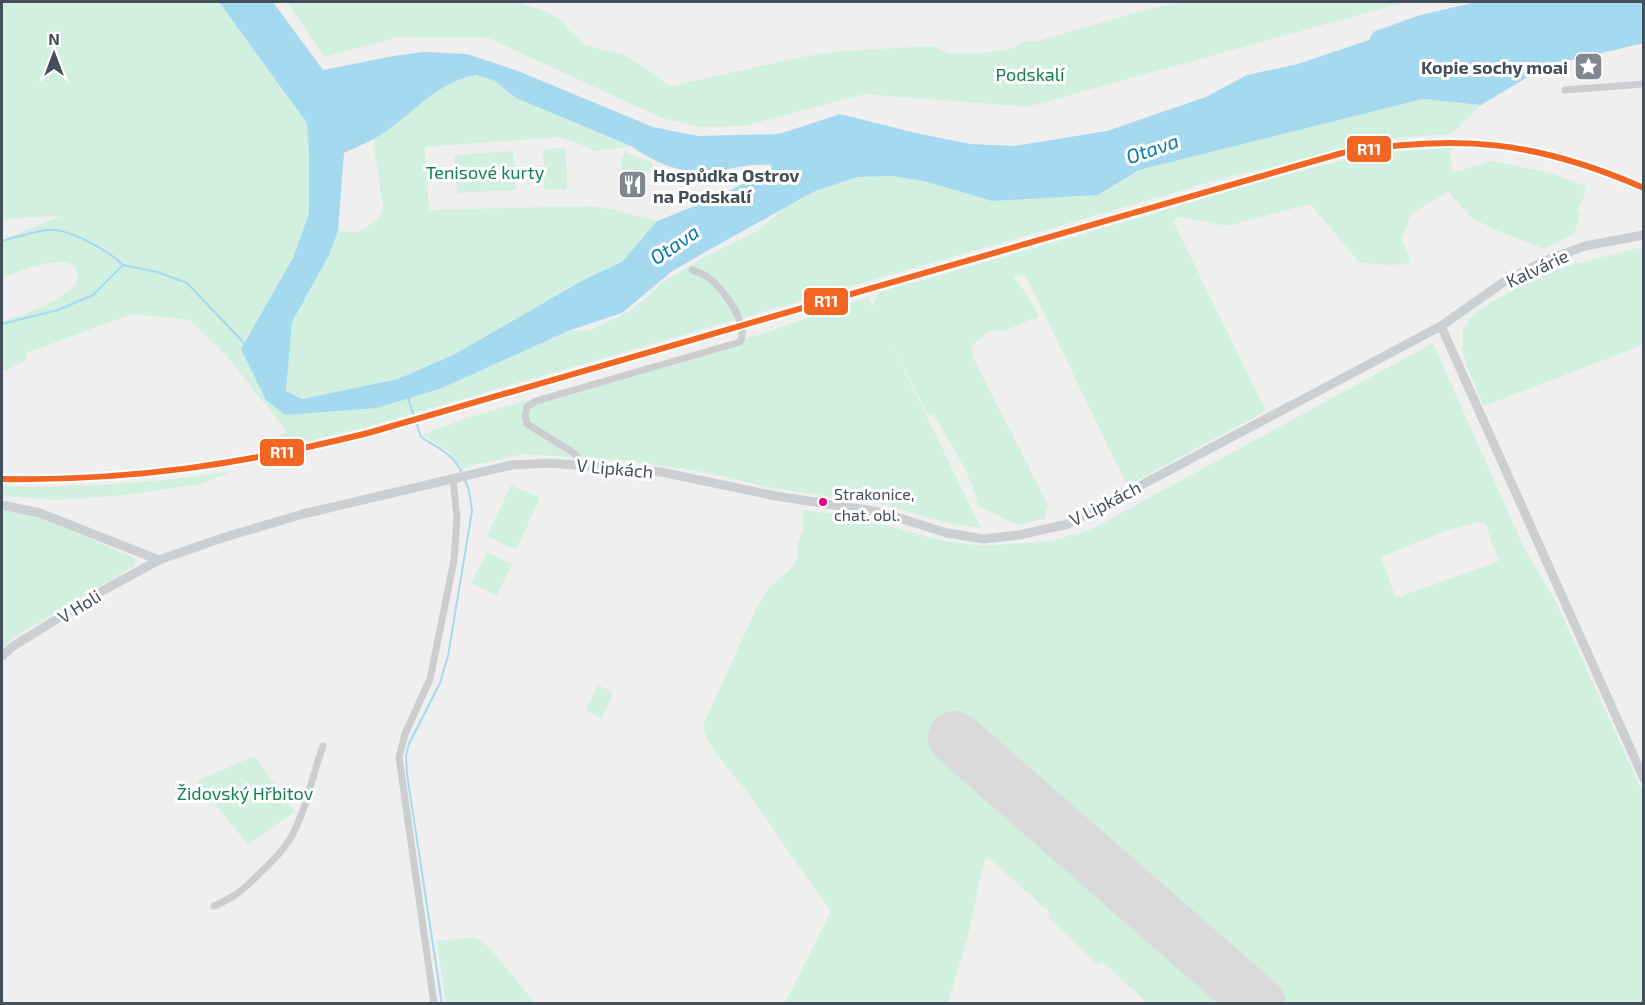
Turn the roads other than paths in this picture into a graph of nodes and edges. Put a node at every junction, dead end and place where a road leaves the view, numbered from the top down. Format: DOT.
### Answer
graph roads {
  1 [pos="1644,84"];
  2 [pos="1565,90"];
  3 [pos="1644,235"];
  4 [pos="692,270"];
  5 [pos="1441,326"];
  6 [pos="582,465"];
  7 [pos="453,479"];
  8 [pos="2,505"];
  9 [pos="159,560"];
  10 [pos="2,656"];
  11 [pos="323,746"];
  12 [pos="1644,779"];
  13 [pos="214,906"];
  14 [pos="434,1004"];
  1 -- 2 [label="street"];
  3 -- 5 [label="street, Kalvárie"];
  4 -- 6 [label="street"];
  5 -- 6 [label="street, V Lipkách"];
  5 -- 12 [label="street"];
  6 -- 7 [label="street, V Lipkách"];
  7 -- 9 [label="street, V Lipkách"];
  7 -- 14 [label="street"];
  8 -- 9 [label="street"];
  9 -- 10 [label="street, V Holi"];
  11 -- 13 [label="street"];
}
